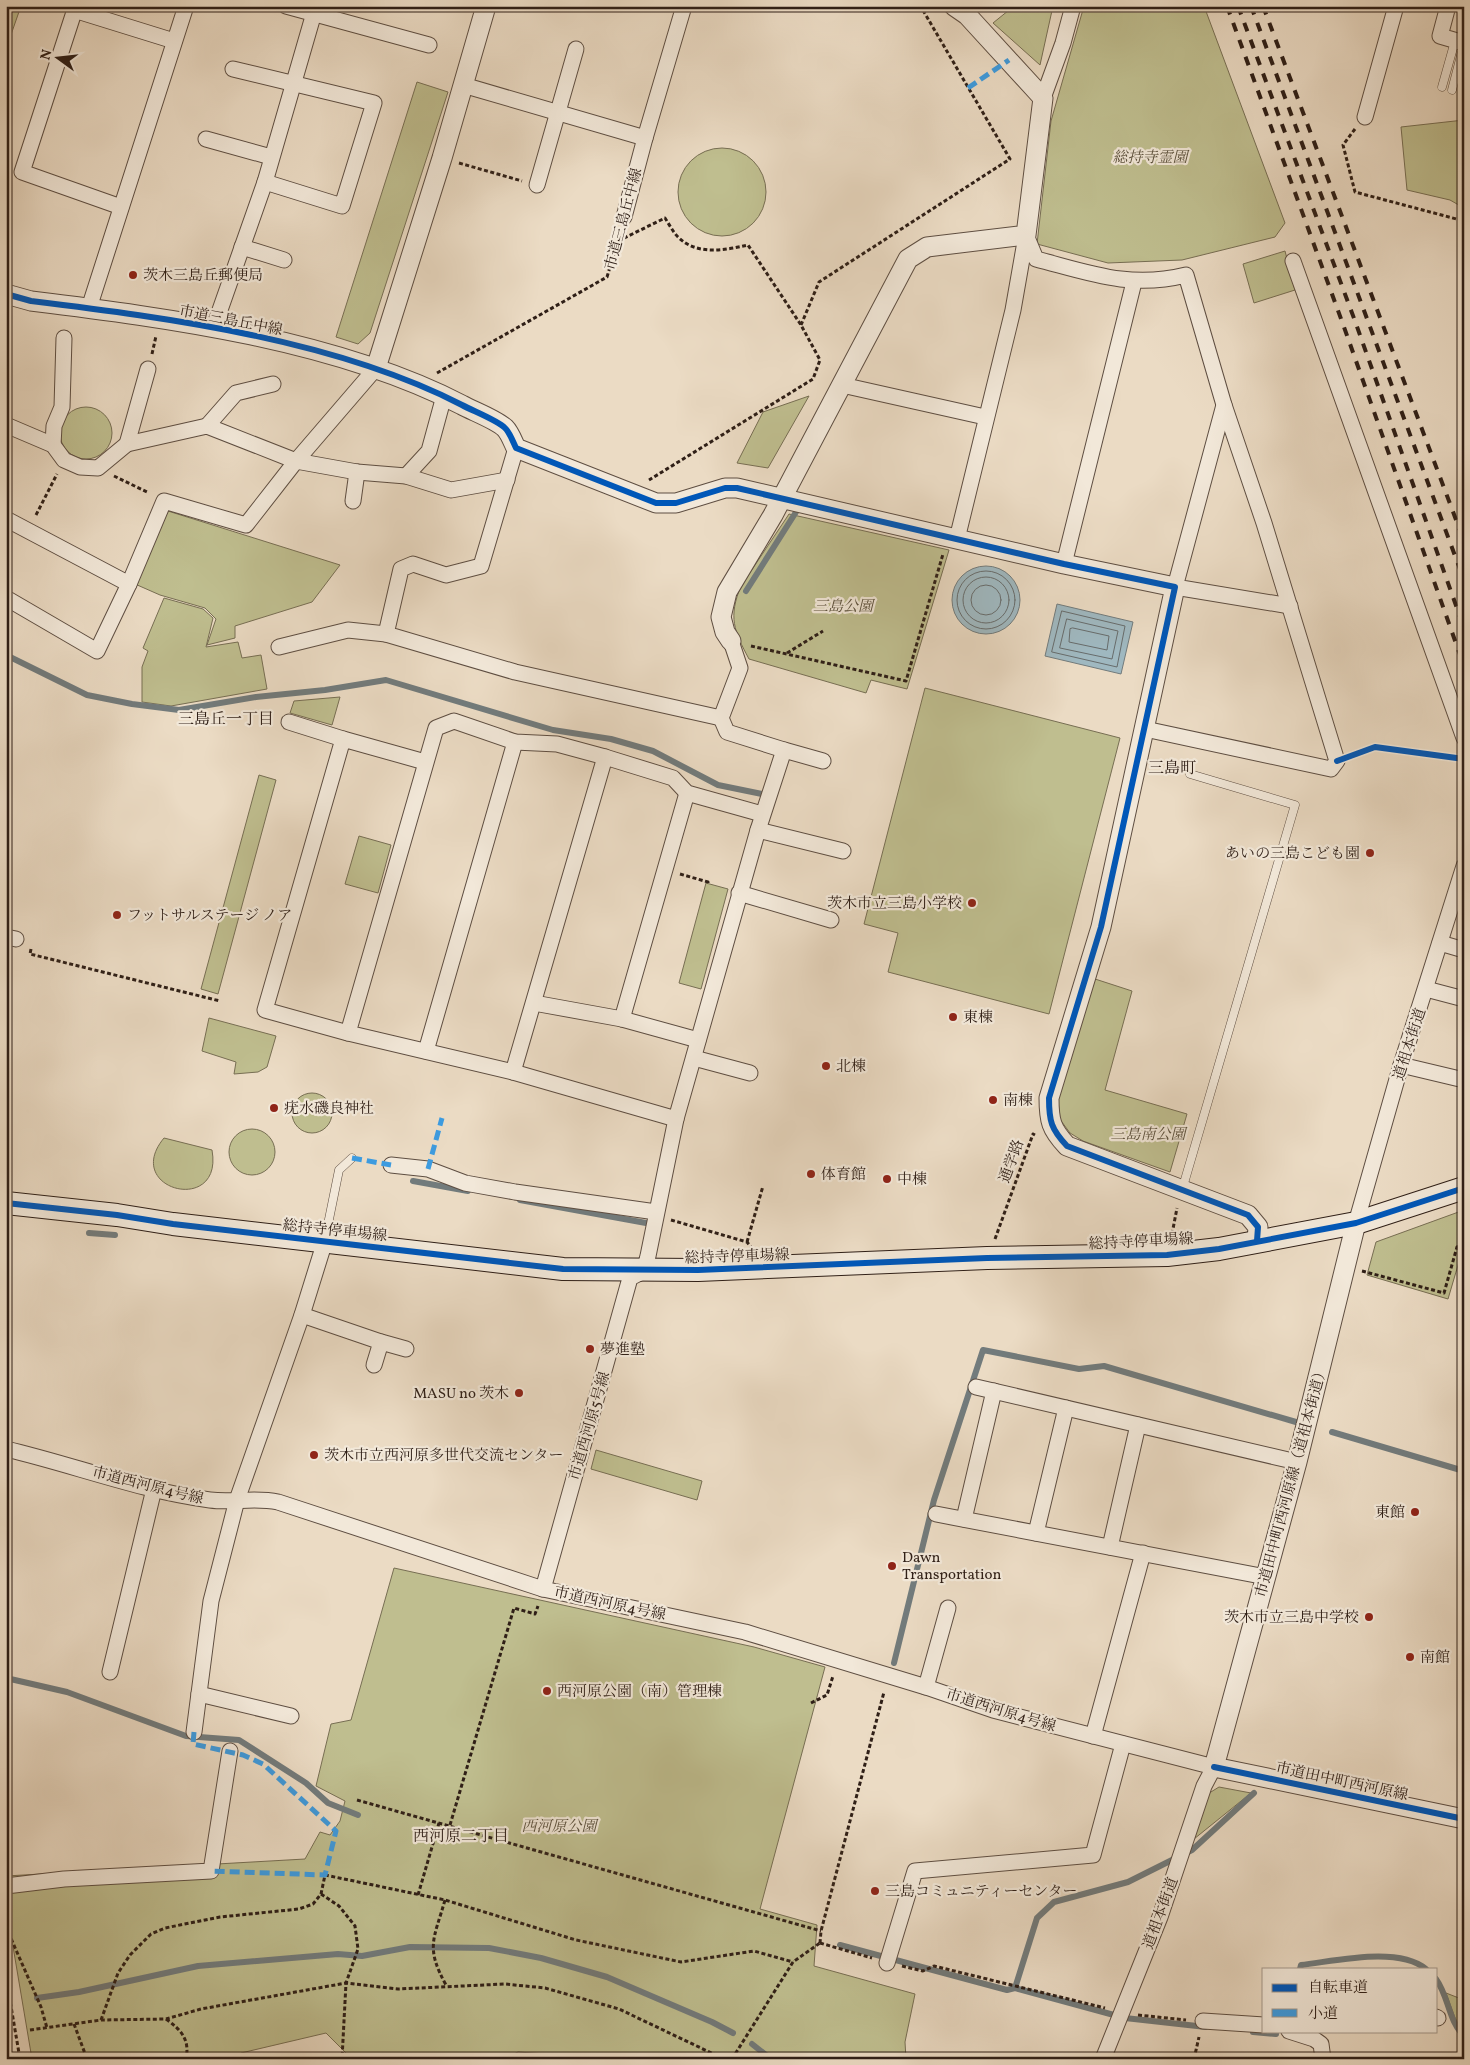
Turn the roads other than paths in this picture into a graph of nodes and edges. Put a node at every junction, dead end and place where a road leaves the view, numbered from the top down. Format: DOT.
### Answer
graph roads {
  1 [pos="186,6"];
  2 [pos="286,6"];
  3 [pos="486,6"];
  4 [pos="684,6"];
  5 [pos="1073,6"];
  6 [pos="1396,6"];
  7 [pos="1448,6"];
  8 [pos="75,8"];
  9 [pos="962,9"];
  10 [pos="315,11"];
  11 [pos="174,41"];
  12 [pos="1461,43"];
  13 [pos="429,45"];
  14 [pos="576,49"];
  15 [pos="233,69"];
  16 [pos="293,83"];
  17 [pos="463,85"];
  18 [pos="1442,88"];
  19 [pos="1452,90"];
  20 [pos="1043,98"];
  21 [pos="558,113"];
  22 [pos="1365,117"];
  23 [pos="206,138"];
  24 [pos="645,138"];
  25 [pos="271,157"];
  26 [pos="265,182"];
  27 [pos="538,185"];
  28 [pos="121,207"];
  29 [pos="624,217"];
  30 [pos="1026,235"];
  31 [pos="242,247"];
  32 [pos="284,260"];
  33 [pos="1293,261"];
  34 [pos="1134,282"];
  35 [pos="6,294"];
  36 [pos="89,308"];
  37 [pos="214,327"];
  38 [pos="64,338"];
  39 [pos="376,368"];
  40 [pos="148,369"];
  41 [pos="274,384"];
  42 [pos="842,385"];
  43 [pos="444,396"];
  44 [pos="1224,405"];
  45 [pos="985,417"];
  46 [pos="6,425"];
  47 [pos="206,426"];
  48 [pos="127,444"];
  49 [pos="53,445"];
  50 [pos="516,448"];
  51 [pos="296,461"];
  52 [pos="357,472"];
  53 [pos="406,476"];
  54 [pos="506,480"];
  55 [pos="780,499"];
  56 [pos="353,500"];
  57 [pos="6,519"];
  58 [pos="952,538"];
  59 [pos="1064,564"];
  60 [pos="129,584"];
  61 [pos="1175,587"];
  62 [pos="6,598"];
  63 [pos="1290,606"];
  64 [pos="386,634"];
  65 [pos="731,642"];
  66 [pos="279,646"];
  67 [pos="721,718"];
  68 [pos="289,722"];
  69 [pos="1145,730"];
  70 [pos="1464,738"];
  71 [pos="343,739"];
  72 [pos="515,742"];
  73 [pos="784,750"];
  74 [pos="605,757"];
  75 [pos="822,761"];
  76 [pos="426,762"];
  77 [pos="1190,774"];
  78 [pos="687,793"];
  79 [pos="762,814"];
  80 [pos="758,830"];
  81 [pos="843,852"];
  82 [pos="1464,866"];
  83 [pos="739,893"];
  84 [pos="831,920"];
  85 [pos="1440,944"];
  86 [pos="1464,950"];
  87 [pos="1426,989"];
  88 [pos="1464,999"];
  89 [pos="534,1003"];
  90 [pos="622,1019"];
  91 [pos="348,1033"];
  92 [pos="698,1040"];
  93 [pos="426,1051"];
  94 [pos="694,1058"];
  95 [pos="1401,1065"];
  96 [pos="513,1072"];
  97 [pos="750,1073"];
  98 [pos="1464,1080"];
  99 [pos="676,1119"];
  100 [pos="352,1158"];
  101 [pos="391,1165"];
  102 [pos="1464,1188"];
  103 [pos="1175,1197"];
  104 [pos="6,1203"];
  105 [pos="656,1212"];
  106 [pos="1356,1222"];
  107 [pos="325,1241"];
  108 [pos="1257,1241"];
  109 [pos="644,1270"];
  110 [pos="302,1315"];
  111 [pos="381,1342"];
  112 [pos="406,1349"];
  113 [pos="374,1364"];
  114 [pos="976,1387"];
  115 [pos="994,1392"];
  116 [pos="1066,1408"];
  117 [pos="1138,1425"];
  118 [pos="6,1449"];
  119 [pos="1297,1462"];
  120 [pos="154,1489"];
  121 [pos="237,1500"];
  122 [pos="936,1514"];
  123 [pos="964,1519"];
  124 [pos="1036,1533"];
  125 [pos="1110,1547"];
  126 [pos="1143,1553"];
  127 [pos="1266,1577"];
  128 [pos="543,1589"];
  129 [pos="948,1608"];
  130 [pos="110,1672"];
  131 [pos="926,1687"];
  132 [pos="199,1694"];
  133 [pos="290,1716"];
  134 [pos="194,1732"];
  135 [pos="1093,1736"];
  136 [pos="1122,1744"];
  137 [pos="230,1751"];
  138 [pos="1214,1767"];
  139 [pos="1464,1819"];
  140 [pos="6,1886"];
  141 [pos="887,1963"];
  142 [pos="1262,2025"];
  143 [pos="1202,2026"];
  144 [pos="1292,2032"];
  145 [pos="1103,2059"];
  146 [pos="1324,2059"];
  1 -- 11 [label="street"];
  2 -- 10 [label="street"];
  3 -- 17 [label="street"];
  4 -- 24 [label="street, 市道三島丘中線"];
  5 -- 20 [label="street"];
  6 -- 22 [label="street"];
  7 -- 12 [label="street"];
  8 -- 11 [label="street"];
  8 -- 28 [label="street"];
  9 -- 20 [label="street"];
  10 -- 13 [label="street"];
  10 -- 16 [label="street"];
  11 -- 28 [label="street"];
  12 -- 18 [label="lane"];
  12 -- 19 [label="lane"];
  14 -- 21 [label="street"];
  15 -- 16 [label="street"];
  16 -- 25 [label="street"];
  16 -- 26 [label="street"];
  17 -- 21 [label="street"];
  17 -- 39 [label="street"];
  20 -- 30 [label="street"];
  21 -- 24 [label="street"];
  21 -- 27 [label="street"];
  23 -- 25 [label="street"];
  24 -- 29 [label="street, 市道三島丘中線"];
  25 -- 26 [label="street"];
  26 -- 31 [label="street"];
  28 -- 36 [label="street"];
  30 -- 34 [label="street"];
  30 -- 42 [label="street"];
  30 -- 45 [label="street"];
  31 -- 32 [label="street"];
  31 -- 37 [label="street"];
  33 -- 70 [label="street"];
  34 -- 44 [label="street"];
  34 -- 59 [label="street"];
  35 -- 36 [label="street, 市道三島丘中線"];
  36 -- 37 [label="street, 市道三島丘中線"];
  37 -- 39 [label="street, 市道三島丘中線"];
  38 -- 49 [label="street"];
  39 -- 43 [label="street, 市道三島丘中線"];
  39 -- 51 [label="street"];
  40 -- 48 [label="street"];
  41 -- 47 [label="street"];
  42 -- 45 [label="street"];
  42 -- 55 [label="street"];
  43 -- 50 [label="street"];
  43 -- 53 [label="street"];
  44 -- 61 [label="street"];
  44 -- 63 [label="street"];
  45 -- 58 [label="street"];
  46 -- 49 [label="street"];
  47 -- 48 [label="street"];
  47 -- 51 [label="street"];
  48 -- 49 [label="street"];
  50 -- 54 [label="street"];
  50 -- 55 [label="street"];
  51 -- 52 [label="street"];
  51 -- 60 [label="street"];
  52 -- 53 [label="street"];
  52 -- 56 [label="street"];
  53 -- 54 [label="street"];
  54 -- 64 [label="street"];
  55 -- 58 [label="street"];
  55 -- 65 [label="street"];
  57 -- 60 [label="street"];
  58 -- 59 [label="street"];
  59 -- 61 [label="street"];
  60 -- 62 [label="street"];
  61 -- 63 [label="street"];
  61 -- 69 [label="street"];
  63 -- 69 [label="street"];
  64 -- 66 [label="street"];
  64 -- 67 [label="street"];
  65 -- 67 [label="street"];
  67 -- 73 [label="street"];
  68 -- 71 [label="street"];
  69 -- 103 [label="street"];
  71 -- 76 [label="street"];
  71 -- 91 [label="street"];
  72 -- 74 [label="street"];
  72 -- 76 [label="street"];
  72 -- 93 [label="street"];
  73 -- 75 [label="street"];
  73 -- 79 [label="street"];
  74 -- 78 [label="street"];
  74 -- 89 [label="street"];
  76 -- 91 [label="street"];
  77 -- 103 [label="lane"];
  78 -- 79 [label="street"];
  78 -- 90 [label="street"];
  79 -- 80 [label="street"];
  80 -- 81 [label="street"];
  80 -- 83 [label="street"];
  82 -- 85 [label="street, 道祖本街道"];
  83 -- 84 [label="street"];
  83 -- 92 [label="street"];
  85 -- 86 [label="street"];
  85 -- 87 [label="street, 道祖本街道"];
  87 -- 88 [label="street"];
  87 -- 95 [label="street, 道祖本街道"];
  89 -- 90 [label="street"];
  89 -- 96 [label="street"];
  90 -- 92 [label="street"];
  91 -- 93 [label="street"];
  92 -- 94 [label="street"];
  93 -- 96 [label="street"];
  94 -- 97 [label="street"];
  94 -- 99 [label="street"];
  95 -- 98 [label="street"];
  95 -- 106 [label="street, 道祖本街道"];
  96 -- 99 [label="street"];
  99 -- 105 [label="street"];
  100 -- 107 [label="lane"];
  101 -- 105 [label="street"];
  102 -- 106 [label="main road, 総持寺停車場線"];
  103 -- 108 [label="street"];
  104 -- 107 [label="main road, 総持寺停車場線"];
  105 -- 109 [label="street"];
  106 -- 108 [label="main road, 総持寺停車場線"];
  106 -- 119 [label="street, 市道田中町西河原線（道祖本街道）"];
  107 -- 109 [label="main road, 総持寺停車場線"];
  107 -- 110 [label="street"];
  108 -- 109 [label="main road, 総持寺停車場線"];
  109 -- 128 [label="street, 市道西河原5号線"];
  110 -- 111 [label="street"];
  110 -- 121 [label="street"];
  111 -- 112 [label="street"];
  111 -- 113 [label="street"];
  114 -- 115 [label="street"];
  115 -- 116 [label="street"];
  115 -- 123 [label="street"];
  116 -- 117 [label="street"];
  116 -- 124 [label="street"];
  117 -- 119 [label="street"];
  117 -- 125 [label="street"];
  118 -- 120 [label="street, 市道西河原4号線"];
  119 -- 127 [label="street, 市道田中町西河原線（道祖本街道）"];
  120 -- 121 [label="street, 市道西河原4号線"];
  120 -- 130 [label="street"];
  121 -- 128 [label="street, 市道西河原4号線"];
  121 -- 132 [label="street"];
  122 -- 123 [label="street"];
  123 -- 124 [label="street"];
  124 -- 125 [label="street"];
  125 -- 126 [label="street"];
  126 -- 127 [label="street"];
  126 -- 135 [label="street"];
  127 -- 138 [label="street, 市道田中町西河原線（道祖本街道）"];
  128 -- 131 [label="street, 市道西河原4号線"];
  129 -- 131 [label="street"];
  131 -- 135 [label="street, 市道西河原4号線"];
  132 -- 133 [label="street"];
  132 -- 134 [label="street"];
  135 -- 136 [label="street, 市道西河原4号線"];
  136 -- 138 [label="street, 市道西河原4号線"];
  136 -- 141 [label="street"];
  137 -- 140 [label="street"];
  138 -- 139 [label="street, 市道田中町西河原線"];
  138 -- 145 [label="street, 道祖本街道"];
  142 -- 143 [label="street"];
  144 -- 146 [label="street"];
}
